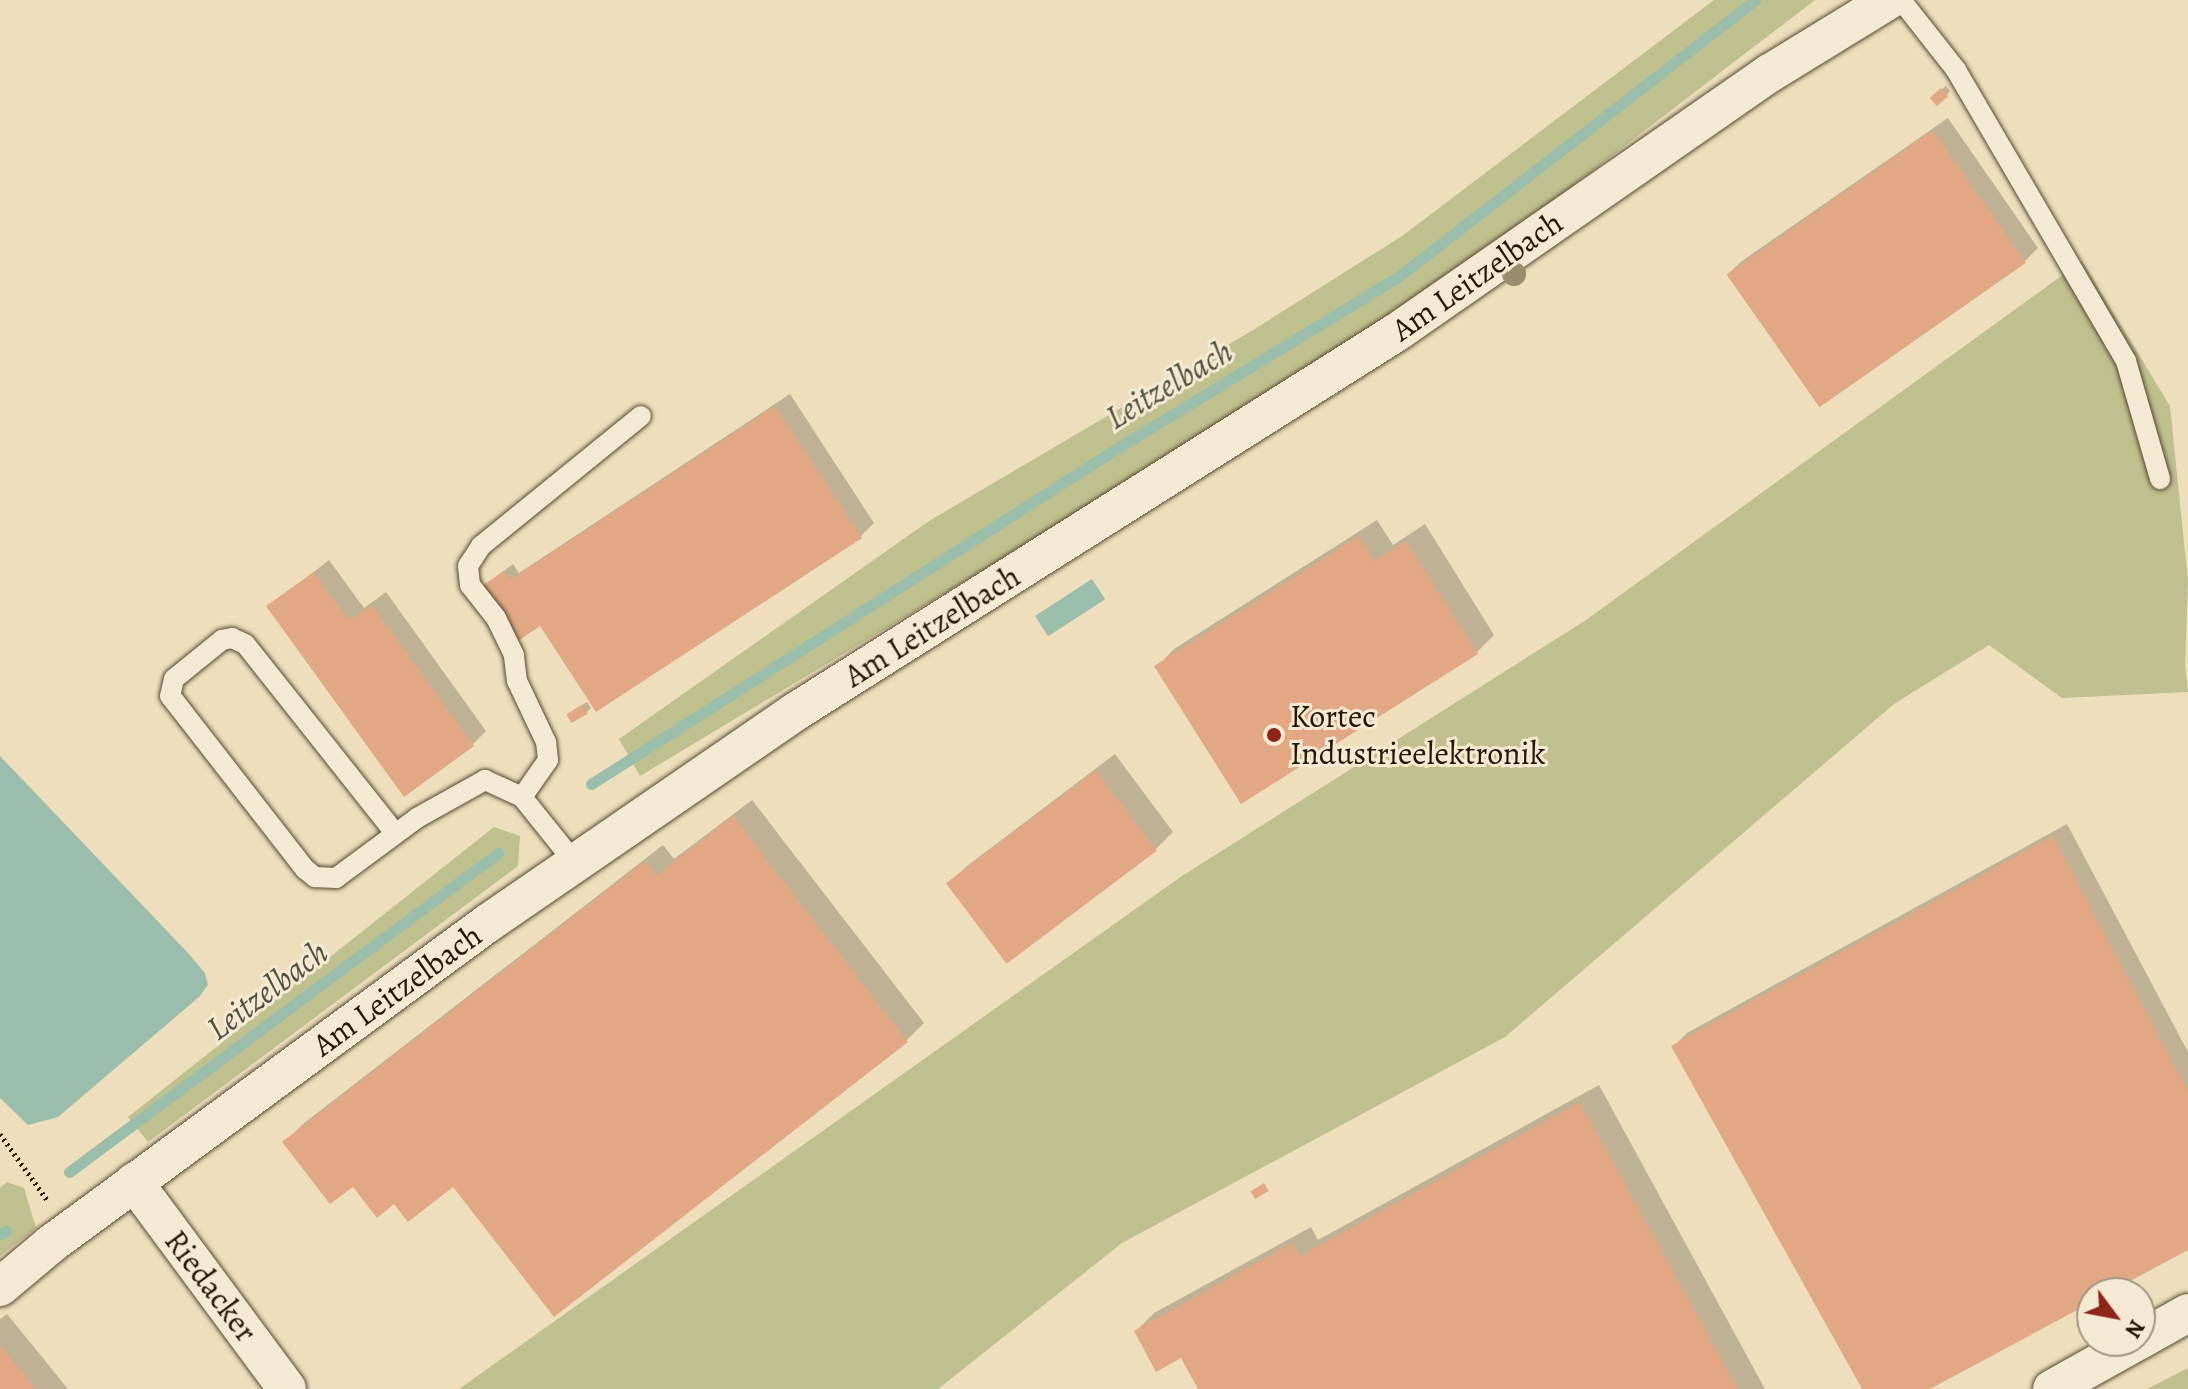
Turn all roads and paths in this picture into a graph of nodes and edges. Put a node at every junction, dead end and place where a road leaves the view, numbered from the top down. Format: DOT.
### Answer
graph roads {
  1 [pos="1889,0"];
  2 [pos="1901,0"];
  3 [pos="641,416"];
  4 [pos="2160,479"];
  5 [pos="522,797"];
  6 [pos="395,833"];
  7 [pos="575,863"];
  8 [pos="0,1134"];
  9 [pos="134,1182"];
  10 [pos="69,1231"];
  11 [pos="0,1287"];
  12 [pos="2188,1313"];
  13 [pos="2156,1331"];
  14 [pos="2109,1357"];
  15 [pos="287,1389"];
  16 [pos="2052,1389"];
  1 -- 7 [label="street, Am Leitzelbach"];
  2 -- 4 [label="lane"];
  3 -- 5 [label="lane"];
  5 -- 6 [label="lane"];
  5 -- 7 [label="lane"];
  6 -- 6 [label="lane"];
  7 -- 9 [label="street, Am Leitzelbach"];
  8 -- 10 [label="path"];
  9 -- 10 [label="street, Am Leitzelbach"];
  9 -- 15 [label="street, Riedacker"];
  10 -- 11 [label="street, Am Leitzelbach"];
  12 -- 13 [label="street"];
  14 -- 16 [label="street"];
}
